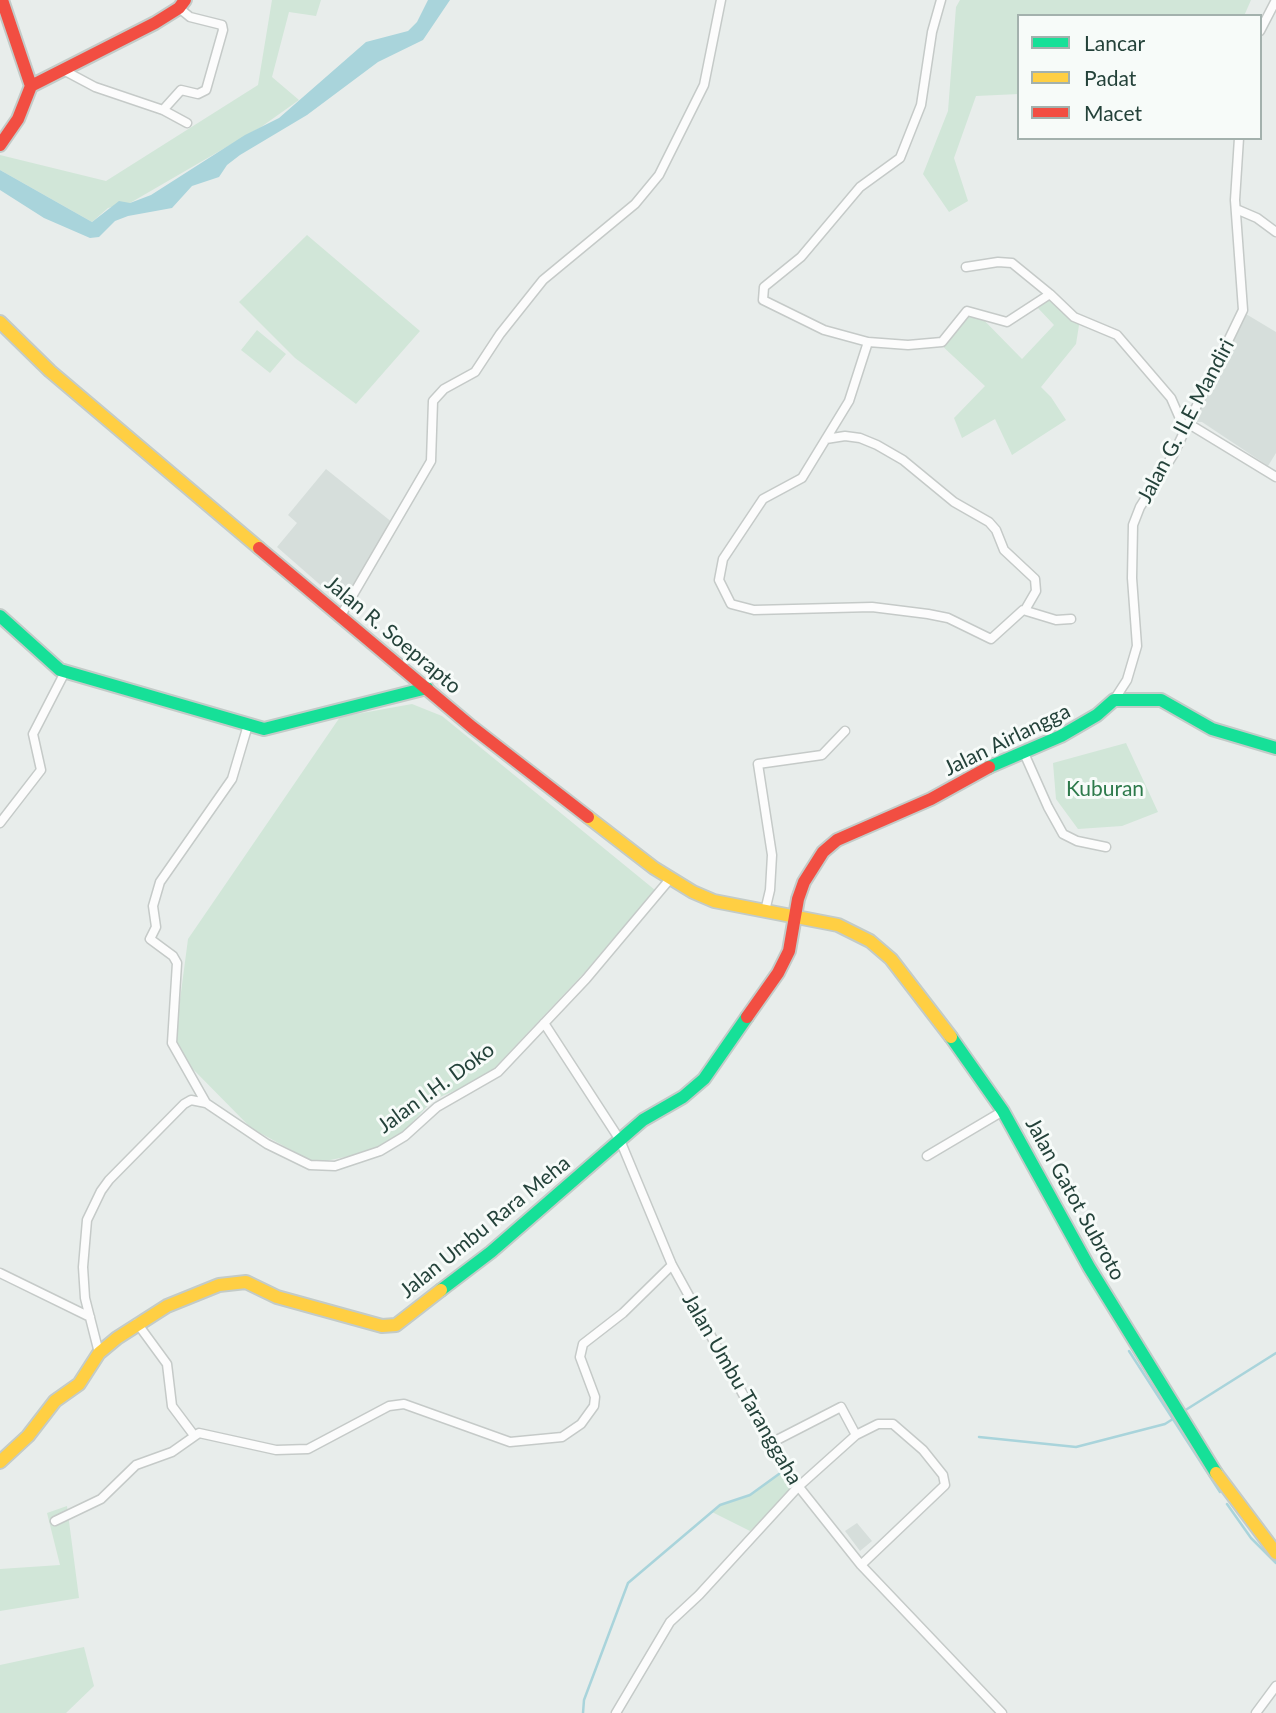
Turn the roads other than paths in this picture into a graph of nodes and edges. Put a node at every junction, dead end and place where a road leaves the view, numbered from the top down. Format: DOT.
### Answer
graph roads {
  1 [pos="2,0"];
  2 [pos="721,0"];
  3 [pos="941,0"];
  4 [pos="1276,0"];
  5 [pos="182,4"];
  6 [pos="1272,13"];
  7 [pos="1262,28"];
  8 [pos="65,71"];
  9 [pos="31,86"];
  10 [pos="163,110"];
  11 [pos="187,123"];
  12 [pos="2,138"];
  13 [pos="1239,140"];
  14 [pos="1236,209"];
  15 [pos="1276,232"];
  16 [pos="966,267"];
  17 [pos="1050,294"];
  18 [pos="0,322"];
  19 [pos="868,342"];
  20 [pos="1187,427"];
  21 [pos="825,439"];
  22 [pos="1276,477"];
  23 [pos="1025,610"];
  24 [pos="0,616"];
  25 [pos="340,617"];
  26 [pos="1071,619"];
  27 [pos="65,672"];
  28 [pos="427,688"];
  29 [pos="1114,700"];
  30 [pos="248,725"];
  31 [pos="845,731"];
  32 [pos="1276,748"];
  33 [pos="1024,753"];
  34 [pos="0,823"];
  35 [pos="1106,847"];
  36 [pos="670,880"];
  37 [pos="765,911"];
  38 [pos="796,916"];
  39 [pos="544,1023"];
  40 [pos="206,1103"];
  41 [pos="1003,1111"];
  42 [pos="620,1140"];
  43 [pos="927,1156"];
  44 [pos="672,1265"];
  45 [pos="0,1273"];
  46 [pos="90,1317"];
  47 [pos="137,1323"];
  48 [pos="99,1353"];
  49 [pos="193,1434"];
  50 [pos="856,1435"];
  51 [pos="769,1444"];
  52 [pos="0,1462"];
  53 [pos="797,1488"];
  54 [pos="55,1521"];
  55 [pos="1276,1553"];
  56 [pos="860,1565"];
  57 [pos="1276,1686"];
  58 [pos="616,1713"];
  59 [pos="1002,1713"];
  60 [pos="1256,1713"];
  1 -- 9 [label="main road"];
  2 -- 25 [label="street"];
  3 -- 19 [label="street"];
  4 -- 6 [label="street"];
  5 -- 8 [label="main road"];
  5 -- 10 [label="street"];
  6 -- 7 [label="street"];
  8 -- 9 [label="main road"];
  8 -- 10 [label="street"];
  9 -- 12 [label="main road"];
  10 -- 11 [label="street"];
  13 -- 14 [label="street, Jalan G. ILE Mandiri"];
  14 -- 15 [label="street"];
  14 -- 20 [label="street, Jalan G. ILE Mandiri"];
  16 -- 17 [label="street"];
  17 -- 19 [label="street"];
  17 -- 20 [label="street"];
  18 -- 25 [label="main road, Jalan R. Soeprapto"];
  19 -- 21 [label="street"];
  20 -- 22 [label="street"];
  20 -- 29 [label="street, Jalan G. ILE Mandiri"];
  21 -- 23 [label="street"];
  21 -- 23 [label="street"];
  23 -- 26 [label="street"];
  24 -- 27 [label="main road"];
  25 -- 28 [label="main road, Jalan R. Soeprapto"];
  27 -- 30 [label="main road"];
  27 -- 34 [label="street"];
  28 -- 30 [label="main road"];
  28 -- 36 [label="main road, Jalan R. Soeprapto"];
  29 -- 32 [label="main road"];
  29 -- 33 [label="main road, Jalan Airlangga"];
  30 -- 40 [label="street"];
  31 -- 37 [label="street"];
  33 -- 35 [label="street"];
  33 -- 38 [label="main road, Jalan Airlangga"];
  36 -- 37 [label="main road, Jalan R. Soeprapto"];
  36 -- 39 [label="street, Jalan I.H. Doko"];
  37 -- 38 [label="main road, Jalan R. Soeprapto"];
  38 -- 41 [label="main road, Jalan Gatot Subroto"];
  38 -- 42 [label="main road, Jalan Umbu Rara Meha"];
  39 -- 40 [label="street, Jalan I.H. Doko"];
  39 -- 42 [label="street, Jalan Umbu Taranggaha"];
  40 -- 46 [label="street"];
  41 -- 43 [label="street"];
  41 -- 55 [label="main road, Jalan Gatot Subroto"];
  42 -- 44 [label="street, Jalan Umbu Taranggaha"];
  42 -- 47 [label="main road, Jalan Umbu Rara Meha"];
  44 -- 49 [label="street"];
  44 -- 51 [label="street, Jalan Umbu Taranggaha"];
  45 -- 46 [label="street"];
  46 -- 48 [label="street"];
  47 -- 48 [label="main road, Jalan Umbu Rara Meha"];
  47 -- 49 [label="street"];
  48 -- 52 [label="main road"];
  49 -- 54 [label="street"];
  50 -- 51 [label="street"];
  50 -- 53 [label="street"];
  50 -- 56 [label="street"];
  51 -- 53 [label="street, Jalan Umbu Taranggaha"];
  53 -- 56 [label="street, Jalan Umbu Taranggaha"];
  53 -- 58 [label="street"];
  56 -- 59 [label="street, Jalan Umbu Taranggaha"];
  57 -- 60 [label="street"];
}
